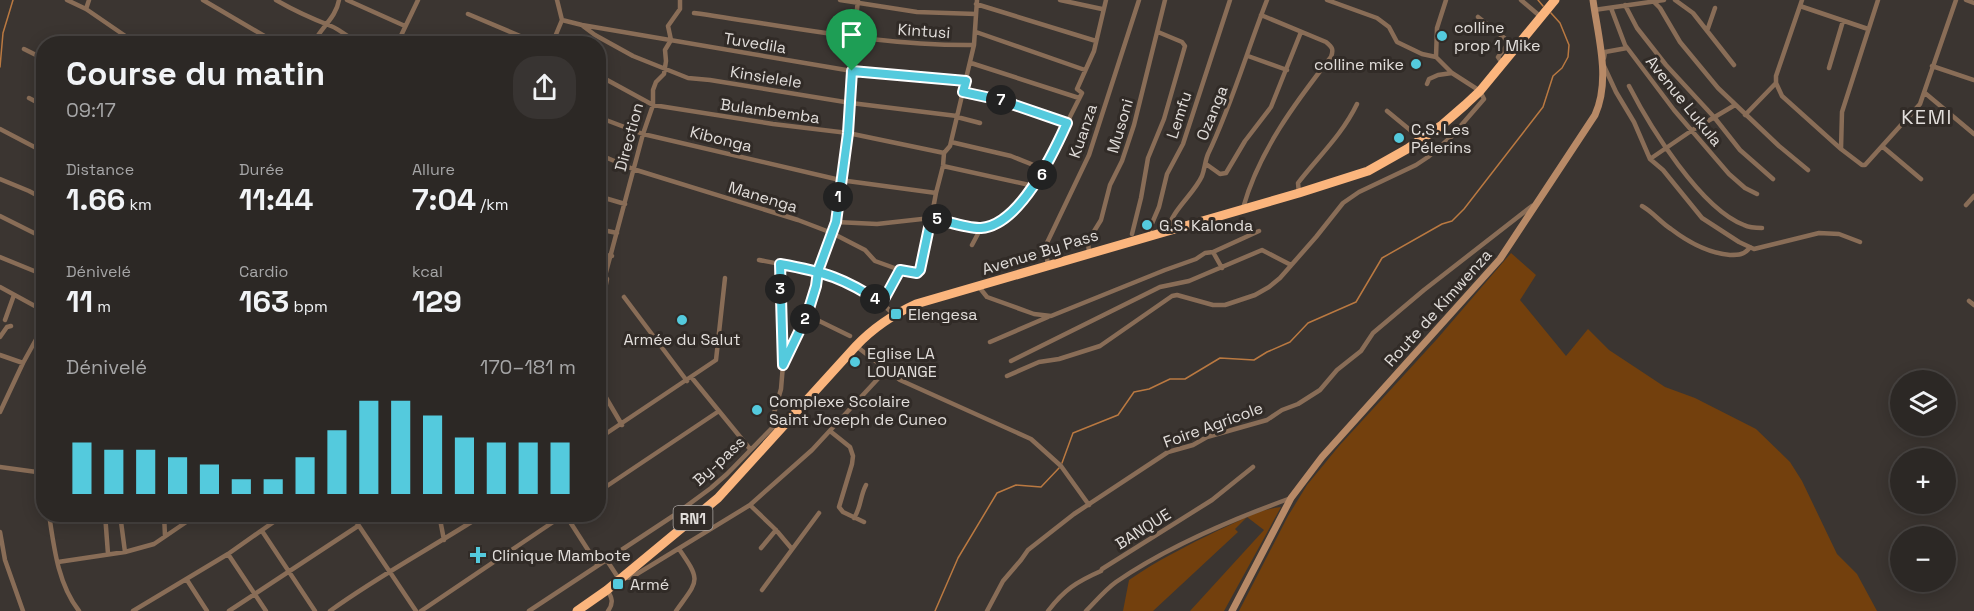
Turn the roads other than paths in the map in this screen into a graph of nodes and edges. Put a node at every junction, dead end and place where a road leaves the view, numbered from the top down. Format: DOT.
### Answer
graph roads {
  1 [pos="67,0"];
  2 [pos="89,0"];
  3 [pos="203,0"];
  4 [pos="276,0"];
  5 [pos="339,0"];
  6 [pos="347,0"];
  7 [pos="418,0"];
  8 [pos="557,0"];
  9 [pos="680,0"];
  10 [pos="840,0"];
  11 [pos="1060,0"];
  12 [pos="1106,0"];
  13 [pos="1139,0"];
  14 [pos="1165,0"];
  15 [pos="1230,0"];
  16 [pos="1267,0"];
  17 [pos="1327,0"];
  18 [pos="1446,0"];
  19 [pos="1521,0"];
  20 [pos="1555,0"];
  21 [pos="1593,0"];
  22 [pos="1664,0"];
  23 [pos="1675,0"];
  24 [pos="1802,0"];
  25 [pos="1878,0"];
  26 [pos="1956,0"];
  27 [pos="1965,0"];
  28 [pos="858,1"];
  29 [pos="1653,1"];
  30 [pos="977,2"];
  31 [pos="1974,3"];
  32 [pos="1625,5"];
  33 [pos="1800,6"];
  34 [pos="1611,8"];
  35 [pos="1715,8"];
  36 [pos="86,9"];
  37 [pos="1102,9"];
  38 [pos="1594,10"];
  39 [pos="694,13"];
  40 [pos="468,14"];
  41 [pos="976,14"];
  42 [pos="1261,15"];
  43 [pos="1478,16"];
  44 [pos="1541,17"];
  45 [pos="562,20"];
  46 [pos="1843,21"];
  47 [pos="324,25"];
  48 [pos="582,25"];
  49 [pos="405,26"];
  50 [pos="1868,29"];
  51 [pos="1707,31"];
  52 [pos="976,32"];
  53 [pos="1158,32"];
  54 [pos="1301,32"];
  55 [pos="125,36"];
  56 [pos="264,36"];
  57 [pos="318,36"];
  58 [pos="347,36"];
  59 [pos="401,36"];
  60 [pos="520,36"];
  61 [pos="555,36"];
  62 [pos="597,36"];
  63 [pos="853,38"];
  64 [pos="671,40"];
  65 [pos="606,41"];
  66 [pos="1096,41"];
  67 [pos="974,45"];
  68 [pos="1627,48"];
  69 [pos="24,49"];
  70 [pos="36,55"];
  71 [pos="1248,56"];
  72 [pos="1436,57"];
  73 [pos="1602,62"];
  74 [pos="970,63"];
  75 [pos="1502,63"];
  76 [pos="1734,65"];
  77 [pos="1932,66"];
  78 [pos="665,68"];
  79 [pos="1829,68"];
  80 [pos="1085,70"];
  81 [pos="1287,70"];
  82 [pos="852,71"];
  83 [pos="1452,73"];
  84 [pos="606,79"];
  85 [pos="1974,80"];
  86 [pos="966,81"];
  87 [pos="1776,83"];
  88 [pos="1427,84"];
  89 [pos="1629,86"];
  90 [pos="1480,91"];
  91 [pos="963,92"];
  92 [pos="1925,93"];
  93 [pos="29,98"];
  94 [pos="1079,98"];
  95 [pos="36,102"];
  96 [pos="851,103"];
  97 [pos="653,105"];
  98 [pos="1357,105"];
  99 [pos="1734,105"];
  100 [pos="1387,111"];
  101 [pos="1745,115"];
  102 [pos="957,117"];
  103 [pos="1714,117"];
  104 [pos="606,120"];
  105 [pos="980,123"];
  106 [pos="1067,123"];
  107 [pos="0,129"];
  108 [pos="1691,131"];
  109 [pos="848,133"];
  110 [pos="643,134"];
  111 [pos="1974,134"];
  112 [pos="1421,139"];
  113 [pos="951,142"];
  114 [pos="1883,147"];
  115 [pos="36,148"];
  116 [pos="1666,149"];
  117 [pos="1841,149"];
  118 [pos="944,153"];
  119 [pos="606,157"];
  120 [pos="1650,159"];
  121 [pos="1206,164"];
  122 [pos="943,166"];
  123 [pos="633,169"];
  124 [pos="1808,170"];
  125 [pos="1044,171"];
  126 [pos="0,179"];
  127 [pos="1773,179"];
  128 [pos="1921,179"];
  129 [pos="840,180"];
  130 [pos="1034,186"];
  131 [pos="936,193"];
  132 [pos="1299,193"];
  133 [pos="1757,194"];
  134 [pos="36,195"];
  135 [pos="1974,196"];
  136 [pos="606,198"];
  137 [pos="1539,200"];
  138 [pos="625,204"];
  139 [pos="1966,205"];
  140 [pos="1642,206"];
  141 [pos="1243,208"];
  142 [pos="0,216"];
  143 [pos="931,218"];
  144 [pos="836,222"];
  145 [pos="981,228"];
  146 [pos="1762,228"];
  147 [pos="1168,230"];
  148 [pos="606,231"];
  149 [pos="1259,231"];
  150 [pos="617,233"];
  151 [pos="832,233"];
  152 [pos="36,234"];
  153 [pos="1132,234"];
  154 [pos="1150,235"];
  155 [pos="1860,242"];
  156 [pos="972,245"];
  157 [pos="1750,247"];
  158 [pos="1213,252"];
  159 [pos="1089,253"];
  160 [pos="606,255"];
  161 [pos="612,256"];
  162 [pos="0,257"];
  163 [pos="759,260"];
  164 [pos="780,264"];
  165 [pos="1048,265"];
  166 [pos="1291,265"];
  167 [pos="1222,268"];
  168 [pos="900,270"];
  169 [pos="818,271"];
  170 [pos="36,272"];
  171 [pos="606,273"];
  172 [pos="725,278"];
  173 [pos="979,286"];
  174 [pos="0,287"];
  175 [pos="14,295"];
  176 [pos="624,297"];
  177 [pos="882,303"];
  178 [pos="36,307"];
  179 [pos="894,314"];
  180 [pos="807,315"];
  181 [pos="1051,316"];
  182 [pos="5,320"];
  183 [pos="11,326"];
  184 [pos="850,336"];
  185 [pos="0,337"];
  186 [pos="36,339"];
  187 [pos="990,342"];
  188 [pos="856,346"];
  189 [pos="0,355"];
  190 [pos="1011,361"];
  191 [pos="23,363"];
  192 [pos="783,365"];
  193 [pos="886,370"];
  194 [pos="1007,376"];
  195 [pos="689,379"];
  196 [pos="606,398"];
  197 [pos="719,411"];
  198 [pos="0,412"];
  199 [pos="622,425"];
  200 [pos="777,428"];
  201 [pos="830,431"];
  202 [pos="606,435"];
  203 [pos="750,449"];
  204 [pos="1253,467"];
  205 [pos="0,468"];
  206 [pos="36,472"];
  207 [pos="867,485"];
  208 [pos="606,487"];
  209 [pos="1291,498"];
  210 [pos="750,505"];
  211 [pos="1089,505"];
  212 [pos="819,513"];
  213 [pos="854,518"];
  214 [pos="51,522"];
  215 [pos="106,522"];
  216 [pos="121,522"];
  217 [pos="164,522"];
  218 [pos="186,522"];
  219 [pos="274,522"];
  220 [pos="356,522"];
  221 [pos="441,522"];
  222 [pos="472,522"];
  223 [pos="554,522"];
  224 [pos="570,522"];
  225 [pos="864,522"];
  226 [pos="358,526"];
  227 [pos="776,530"];
  228 [pos="262,531"];
  229 [pos="0,532"];
  230 [pos="165,536"];
  231 [pos="444,540"];
  232 [pos="761,548"];
  233 [pos="679,549"];
  234 [pos="792,549"];
  235 [pos="125,552"];
  236 [pos="108,554"];
  237 [pos="228,554"];
  238 [pos="606,559"];
  239 [pos="58,562"];
  240 [pos="597,564"];
  241 [pos="289,571"];
  242 [pos="391,573"];
  243 [pos="619,579"];
  244 [pos="187,580"];
  245 [pos="607,590"];
  246 [pos="762,590"];
  247 [pos="255,593"];
  248 [pos="142,609"];
  249 [pos="24,611"];
  250 [pos="79,611"];
  251 [pos="133,611"];
  252 [pos="207,611"];
  253 [pos="229,611"];
  254 [pos="266,611"];
  255 [pos="315,611"];
  256 [pos="330,611"];
  257 [pos="416,611"];
  258 [pos="421,611"];
  259 [pos="529,611"];
  260 [pos="577,611"];
  261 [pos="608,611"];
  262 [pos="676,611"];
  263 [pos="987,611"];
  264 [pos="1048,611"];
  265 [pos="1086,611"];
  266 [pos="1232,611"];
  1 -- 36 [label="street"];
  2 -- 36 [label="street"];
  3 -- 56 [label="street"];
  4 -- 47 [label="street"];
  5 -- 47 [label="street"];
  6 -- 49 [label="street"];
  7 -- 49 [label="street"];
  8 -- 45 [label="street"];
  9 -- 64 [label="street, Direction"];
  10 -- 28 [label="street"];
  11 -- 37 [label="street"];
  12 -- 37 [label="street"];
  13 -- 165 [label="street, Kuanza"];
  14 -- 53 [label="street, Musoni"];
  15 -- 154 [label="street, Lemfu"];
  16 -- 42 [label="street, Ozanga"];
  17 -- 72 [label="street"];
  18 -- 72 [label="street"];
  19 -- 44 [label="street"];
  20 -- 44 [label="highway, Avenue By Pass / RN1"];
  21 -- 38 [label="street, Route de Kimwenza"];
  22 -- 29 [label="street"];
  23 -- 51 [label="street"];
  24 -- 33 [label="street"];
  25 -- 50 [label="street"];
  26 -- 77 [label="street"];
  27 -- 31 [label="street"];
  28 -- 41 [label="street"];
  28 -- 63 [label="street"];
  29 -- 32 [label="street"];
  29 -- 99 [label="street"];
  30 -- 41 [label="street"];
  30 -- 66 [label="street"];
  32 -- 34 [label="street"];
  32 -- 103 [label="street"];
  33 -- 46 [label="street"];
  33 -- 87 [label="street"];
  34 -- 38 [label="street"];
  34 -- 68 [label="street, Avenue Lukula"];
  35 -- 51 [label="street"];
  36 -- 55 [label="street"];
  37 -- 66 [label="street"];
  38 -- 73 [label="street, Route de Kimwenza"];
  39 -- 63 [label="street, Kintusi"];
  40 -- 60 [label="street"];
  41 -- 52 [label="street"];
  42 -- 54 [label="street"];
  42 -- 71 [label="street, Ozanga"];
  43 -- 75 [label="street"];
  44 -- 75 [label="highway, Avenue By Pass / RN1"];
  45 -- 48 [label="street, Tuvedila"];
  45 -- 61 [label="street"];
  46 -- 50 [label="street"];
  46 -- 79 [label="street"];
  47 -- 57 [label="street"];
  47 -- 58 [label="street"];
  48 -- 62 [label="street, Kinsielele"];
  48 -- 64 [label="street, Tuvedila"];
  49 -- 59 [label="street"];
  50 -- 117 [label="street"];
  51 -- 76 [label="street"];
  52 -- 67 [label="street"];
  52 -- 80 [label="street"];
  53 -- 153 [label="street"];
  53 -- 159 [label="street, Musoni"];
  54 -- 81 [label="street"];
  54 -- 141 [label="street"];
  63 -- 67 [label="street, Kintusi"];
  63 -- 82 [label="street"];
  64 -- 78 [label="street, Direction"];
  64 -- 82 [label="street, Tuvedila"];
  65 -- 78 [label="street, Kinsielele"];
  66 -- 80 [label="street"];
  67 -- 74 [label="street"];
  68 -- 73 [label="street"];
  68 -- 108 [label="street, Avenue Lukula"];
  69 -- 70 [label="street"];
  71 -- 81 [label="street"];
  71 -- 121 [label="street, Ozanga"];
  72 -- 83 [label="street"];
  73 -- 120 [label="street"];
  73 -- 137 [label="street, Route de Kimwenza"];
  74 -- 86 [label="street"];
  74 -- 94 [label="street"];
  75 -- 90 [label="highway, Avenue By Pass / RN1"];
  77 -- 85 [label="street"];
  77 -- 92 [label="street"];
  78 -- 96 [label="street, Kinsielele"];
  78 -- 97 [label="street, Direction"];
  80 -- 94 [label="street"];
  81 -- 121 [label="street"];
  82 -- 86 [label="street, Tuvedila"];
  82 -- 96 [label="street"];
  83 -- 88 [label="street"];
  83 -- 90 [label="street"];
  84 -- 97 [label="street, Bulambemba"];
  86 -- 91 [label="street"];
  87 -- 101 [label="street"];
  87 -- 117 [label="street"];
  89 -- 116 [label="street"];
  90 -- 112 [label="highway, Avenue By Pass / RN1"];
  90 -- 166 [label="street"];
  91 -- 102 [label="street"];
  91 -- 106 [label="street"];
  92 -- 111 [label="street"];
  92 -- 114 [label="street"];
  93 -- 95 [label="street"];
  94 -- 106 [label="street"];
  96 -- 102 [label="street, Kinsielele"];
  96 -- 109 [label="street"];
  97 -- 109 [label="street, Bulambemba"];
  97 -- 110 [label="street, Direction"];
  98 -- 132 [label="street"];
  99 -- 101 [label="street"];
  99 -- 103 [label="street"];
  100 -- 112 [label="street"];
  101 -- 124 [label="street"];
  102 -- 105 [label="street, Kinsielele"];
  102 -- 113 [label="street"];
  103 -- 108 [label="street"];
  103 -- 127 [label="street"];
  104 -- 110 [label="street, Kibonga"];
  106 -- 125 [label="street"];
  107 -- 115 [label="street"];
  108 -- 116 [label="street"];
  108 -- 133 [label="street, Avenue Lukula"];
  109 -- 118 [label="street, Bulambemba"];
  109 -- 129 [label="street"];
  110 -- 123 [label="street, Direction"];
  110 -- 129 [label="street, Kibonga"];
  112 -- 132 [label="highway, Avenue By Pass / RN1"];
  113 -- 118 [label="street"];
  113 -- 125 [label="street"];
  114 -- 117 [label="street"];
  114 -- 128 [label="street"];
  116 -- 120 [label="street"];
  116 -- 146 [label="street"];
  118 -- 122 [label="street"];
  119 -- 123 [label="street, Manenga"];
  120 -- 157 [label="street"];
  121 -- 147 [label="street, Ozanga"];
  122 -- 130 [label="street"];
  122 -- 131 [label="street"];
  123 -- 138 [label="street, Direction"];
  123 -- 151 [label="street, Manenga"];
  125 -- 130 [label="street"];
  126 -- 134 [label="street"];
  129 -- 131 [label="street, Kibonga"];
  129 -- 144 [label="street"];
  130 -- 145 [label="street"];
  131 -- 143 [label="street"];
  132 -- 141 [label="highway, Avenue By Pass / RN1"];
  135 -- 139 [label="street"];
  136 -- 138 [label="street"];
  137 -- 209 [label="street, Route de Kimwenza"];
  137 -- 211 [label="street, Foire Agricole"];
  138 -- 150 [label="street, Direction"];
  140 -- 157 [label="street"];
  141 -- 147 [label="highway, Avenue By Pass / RN1"];
  142 -- 152 [label="street"];
  143 -- 144 [label="street"];
  143 -- 145 [label="street"];
  143 -- 168 [label="street, Manenga"];
  144 -- 151 [label="street"];
  145 -- 156 [label="street"];
  147 -- 154 [label="highway, Avenue By Pass / RN1"];
  148 -- 150 [label="street"];
  149 -- 158 [label="street"];
  150 -- 161 [label="street, Direction"];
  151 -- 168 [label="street, Manenga"];
  151 -- 169 [label="street"];
  154 -- 159 [label="highway, Avenue By Pass / RN1"];
  155 -- 157 [label="street"];
  158 -- 167 [label="street"];
  158 -- 181 [label="street"];
  159 -- 165 [label="highway, Avenue By Pass / RN1"];
  160 -- 161 [label="street"];
  161 -- 171 [label="street, Direction"];
  162 -- 170 [label="street"];
  163 -- 164 [label="street"];
  164 -- 169 [label="street"];
  164 -- 192 [label="street"];
  165 -- 173 [label="highway, Avenue By Pass / RN1"];
  166 -- 167 [label="street"];
  166 -- 194 [label="street"];
  167 -- 190 [label="street"];
  168 -- 177 [label="street"];
  169 -- 177 [label="street"];
  169 -- 180 [label="street"];
  172 -- 195 [label="street"];
  173 -- 179 [label="highway, Avenue By Pass / RN1"];
  173 -- 181 [label="street"];
  174 -- 175 [label="street"];
  175 -- 178 [label="street"];
  175 -- 182 [label="street"];
  176 -- 195 [label="street"];
  177 -- 179 [label="street"];
  179 -- 188 [label="highway, Avenue By Pass / RN1"];
  180 -- 184 [label="street"];
  180 -- 192 [label="street"];
  181 -- 187 [label="street"];
  183 -- 185 [label="street"];
  186 -- 191 [label="street"];
  188 -- 193 [label="street"];
  188 -- 200 [label="highway, Avenue By Pass / RN1"];
  189 -- 191 [label="street"];
  191 -- 198 [label="street"];
  192 -- 200 [label="street"];
  193 -- 201 [label="street"];
  193 -- 211 [label="street"];
  195 -- 197 [label="street"];
  195 -- 199 [label="street"];
  196 -- 199 [label="street"];
  197 -- 203 [label="street"];
  197 -- 208 [label="street"];
  199 -- 202 [label="street"];
  200 -- 203 [label="street, By-pass"];
  200 -- 243 [label="highway, Avenue By Pass / RN1"];
  201 -- 210 [label="street"];
  201 -- 213 [label="street"];
  203 -- 238 [label="street, By-pass"];
  204 -- 264 [label="street, BANQUE"];
  205 -- 206 [label="street"];
  207 -- 213 [label="street"];
  209 -- 265 [label="street"];
  209 -- 266 [label="street, Route de Kimwenza"];
  210 -- 227 [label="street"];
  210 -- 233 [label="street"];
  211 -- 263 [label="street, Foire Agricole"];
  212 -- 234 [label="street"];
  213 -- 225 [label="street"];
  214 -- 239 [label="street"];
  215 -- 236 [label="street"];
  216 -- 235 [label="street"];
  217 -- 230 [label="street"];
  218 -- 230 [label="street"];
  219 -- 228 [label="street"];
  220 -- 226 [label="street"];
  221 -- 231 [label="street"];
  222 -- 231 [label="street"];
  223 -- 258 [label="street"];
  224 -- 240 [label="street"];
  226 -- 241 [label="street"];
  226 -- 242 [label="street"];
  227 -- 232 [label="street"];
  227 -- 234 [label="street"];
  228 -- 237 [label="street"];
  228 -- 241 [label="street"];
  229 -- 249 [label="street"];
  230 -- 235 [label="street"];
  231 -- 242 [label="street"];
  233 -- 243 [label="street"];
  233 -- 262 [label="street"];
  234 -- 246 [label="street"];
  235 -- 236 [label="street"];
  236 -- 239 [label="street"];
  237 -- 244 [label="street"];
  237 -- 247 [label="street"];
  238 -- 240 [label="street, By-pass"];
  238 -- 243 [label="street"];
  239 -- 250 [label="street"];
  240 -- 259 [label="street, By-pass"];
  241 -- 247 [label="street"];
  241 -- 255 [label="street"];
  242 -- 256 [label="street"];
  242 -- 257 [label="street"];
  243 -- 245 [label="highway, Avenue By Pass / RN1"];
  244 -- 248 [label="street"];
  244 -- 252 [label="street"];
  245 -- 260 [label="highway, Avenue By Pass / RN1"];
  245 -- 261 [label="street"];
  247 -- 253 [label="street"];
  247 -- 254 [label="street"];
  248 -- 251 [label="street"];
}
